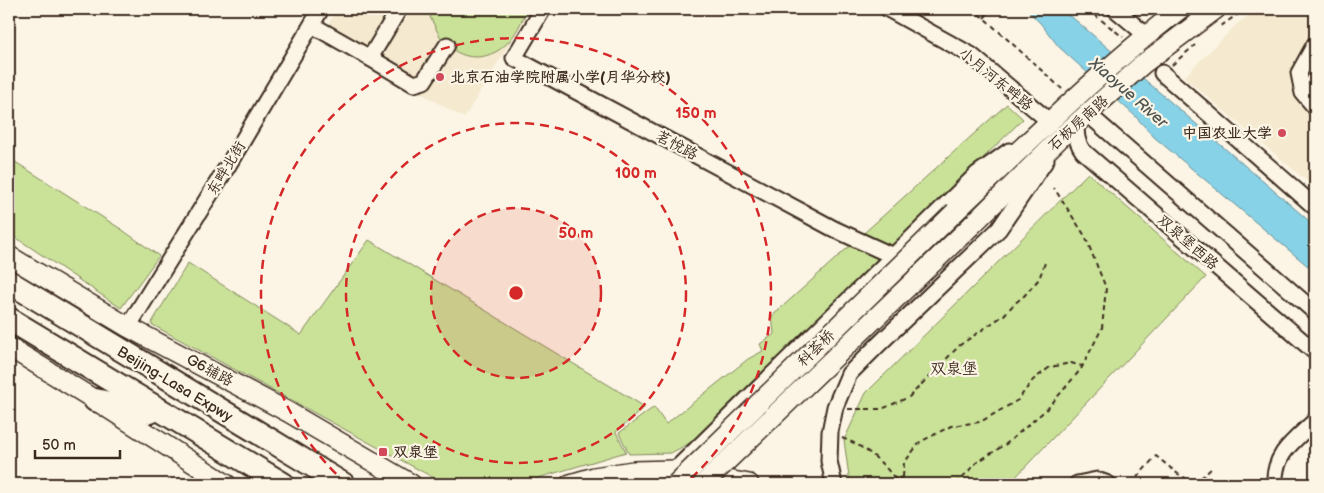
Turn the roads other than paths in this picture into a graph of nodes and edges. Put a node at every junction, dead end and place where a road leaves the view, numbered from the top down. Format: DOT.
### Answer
graph roads {
  1 [pos="321,9"];
  2 [pos="399,9"];
  3 [pos="543,9"];
  4 [pos="888,9"];
  5 [pos="1114,9"];
  6 [pos="1180,9"];
  7 [pos="1216,9"];
  8 [pos="312,25"];
  9 [pos="1146,35"];
  10 [pos="1315,44"];
  11 [pos="447,45"];
  12 [pos="370,58"];
  13 [pos="1162,74"];
  14 [pos="1315,107"];
  15 [pos="1087,115"];
  16 [pos="1052,128"];
  17 [pos="1315,207"];
  18 [pos="955,212"];
  19 [pos="971,226"];
  20 [pos="9,256"];
  21 [pos="893,256"];
  22 [pos="9,282"];
  23 [pos="1315,312"];
  24 [pos="9,319"];
  25 [pos="128,326"];
  26 [pos="9,347"];
  27 [pos="1315,352"];
  28 [pos="95,400"];
  29 [pos="170,416"];
  30 [pos="1315,421"];
  31 [pos="675,477"];
  32 [pos="226,484"];
  33 [pos="283,484"];
  34 [pos="342,484"];
  35 [pos="411,484"];
  36 [pos="570,484"];
  37 [pos="702,484"];
  38 [pos="749,484"];
  39 [pos="834,484"];
  40 [pos="1077,484"];
  41 [pos="1108,484"];
  42 [pos="1275,484"];
  1 -- 8 [label="street, 东畔北街"];
  2 -- 12 [label="street"];
  3 -- 21 [label="street, 茗悦路"];
  4 -- 16 [label="street, 小月河东畔路"];
  5 -- 9 [label="street"];
  6 -- 9 [label="main road, 石板房南路"];
  7 -- 15 [label="main road, 石板房南路"];
  8 -- 12 [label="street"];
  8 -- 25 [label="street, 东畔北街"];
  9 -- 16 [label="main road, 石板房南路"];
  10 -- 14 [label="street"];
  11 -- 12 [label="street"];
  13 -- 17 [label="street"];
  15 -- 16 [label="main road, 石板房南路"];
  15 -- 23 [label="street"];
  15 -- 27 [label="street, 双泉堡西路"];
  16 -- 18 [label="main road, 石板房南路"];
  16 -- 19 [label="main road, 石板房南路"];
  16 -- 21 [label="street"];
  16 -- 39 [label="street"];
  18 -- 31 [label="main road, 科荟桥, bridge"];
  19 -- 37 [label="main road, 科荟桥, bridge"];
  20 -- 25 [label="main road, G6辅路"];
  21 -- 31 [label="street"];
  22 -- 34 [label="highway, Beijing-Lasa Expwy"];
  24 -- 29 [label="highway, Beijing-Lasa Expwy"];
  25 -- 35 [label="main road, G6辅路"];
  26 -- 28 [label="main road"];
  28 -- 29 [label="highway"];
  28 -- 32 [label="main road"];
  29 -- 33 [label="highway, Beijing-Lasa Expwy"];
  30 -- 42 [label="street"];
  31 -- 36 [label="main road"];
  31 -- 38 [label="main road"];
  40 -- 41 [label="street"];
}
